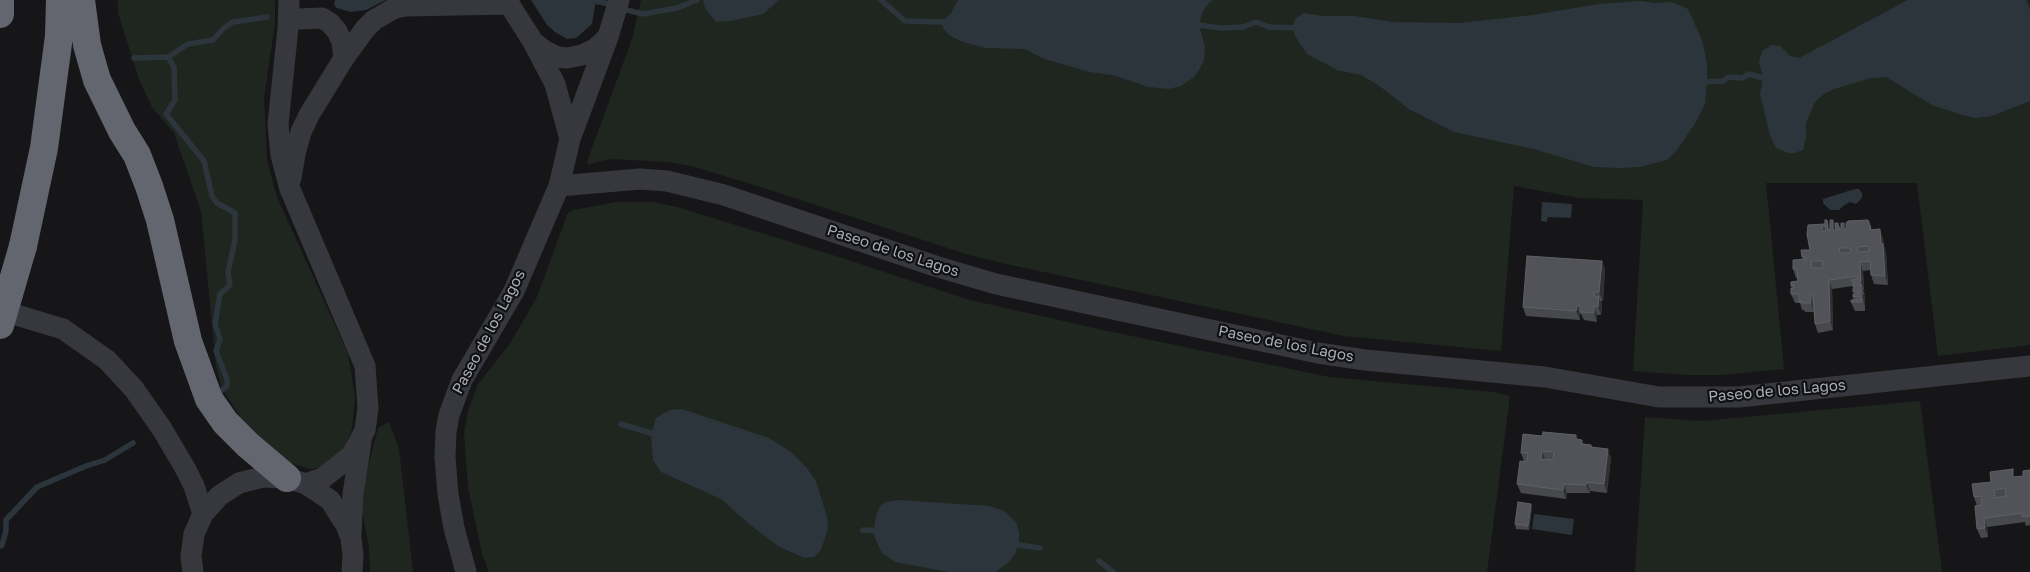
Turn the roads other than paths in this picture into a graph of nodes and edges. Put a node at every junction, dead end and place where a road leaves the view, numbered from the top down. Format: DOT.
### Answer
graph roads {
  1 [pos="0,0"];
  2 [pos="60,0"];
  3 [pos="81,0"];
  4 [pos="289,0"];
  5 [pos="316,0"];
  6 [pos="619,0"];
  7 [pos="509,2"];
  8 [pos="0,14"];
  9 [pos="293,23"];
  10 [pos="608,38"];
  11 [pos="532,40"];
  12 [pos="344,58"];
  13 [pos="280,101"];
  14 [pos="311,112"];
  15 [pos="570,139"];
  16 [pos="559,186"];
  17 [pos="290,189"];
  18 [pos="0,310"];
  19 [pos="0,325"];
  20 [pos="2030,366"];
  21 [pos="362,436"];
  22 [pos="296,481"];
  23 [pos="203,514"];
  24 [pos="351,538"];
  25 [pos="193,572"];
  26 [pos="352,572"];
  27 [pos="466,572"];
  1 -- 8 [label="highway"];
  2 -- 19 [label="highway, bridge"];
  3 -- 22 [label="highway"];
  4 -- 9 [label="street"];
  5 -- 9 [label="street"];
  6 -- 10 [label="street, Paseo de los Lagos"];
  7 -- 11 [label="street, Paseo de los Lagos"];
  7 -- 12 [label="street, Paseo de los Lagos"];
  9 -- 12 [label="street"];
  9 -- 13 [label="street"];
  10 -- 11 [label="street, Paseo de los Lagos"];
  10 -- 15 [label="street, Paseo de los Lagos"];
  11 -- 15 [label="street, Paseo de los Lagos"];
  12 -- 14 [label="street, Paseo de los Lagos"];
  13 -- 14 [label="street"];
  13 -- 17 [label="street"];
  14 -- 17 [label="street, Paseo de los Lagos"];
  15 -- 16 [label="street, Paseo de los Lagos"];
  16 -- 20 [label="street, Paseo de los Lagos"];
  16 -- 27 [label="street, Paseo de los Lagos"];
  17 -- 21 [label="street"];
  18 -- 23 [label="street"];
  21 -- 22 [label="street"];
  21 -- 24 [label="street"];
  22 -- 23 [label="street"];
  22 -- 24 [label="street"];
  23 -- 25 [label="street"];
  24 -- 26 [label="street"];
}
